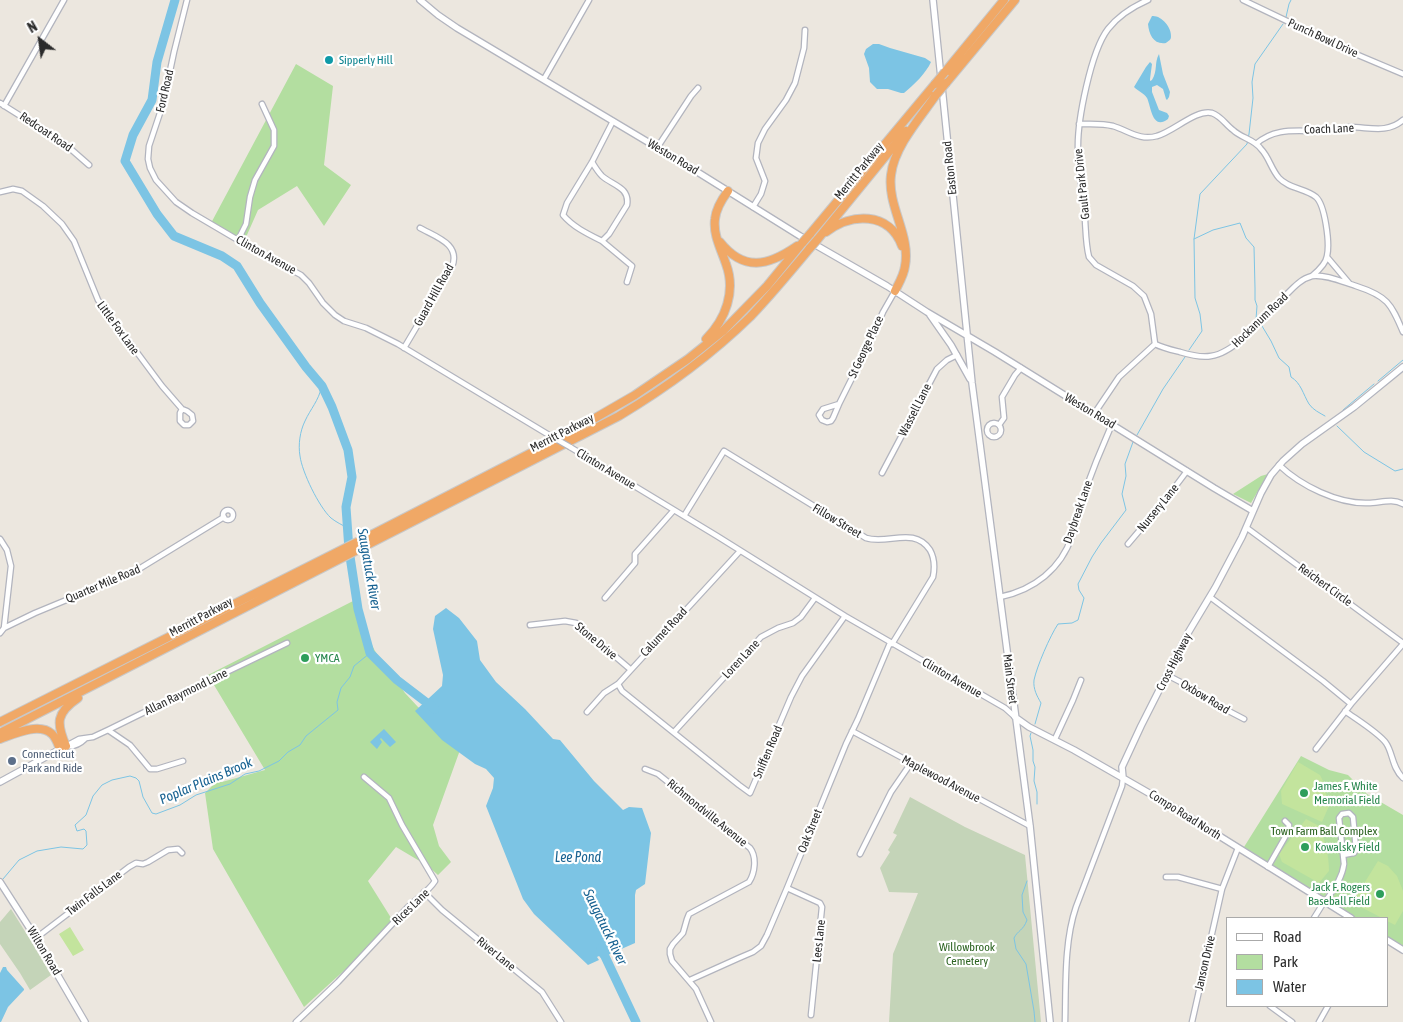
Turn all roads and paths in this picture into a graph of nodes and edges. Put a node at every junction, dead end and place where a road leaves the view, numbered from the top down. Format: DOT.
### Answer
graph roads {
  1 [pos="64,0"];
  2 [pos="187,0"];
  3 [pos="420,0"];
  4 [pos="590,0"];
  5 [pos="933,0"];
  6 [pos="1004,0"];
  7 [pos="1015,0"];
  8 [pos="1148,0"];
  9 [pos="1243,0"];
  10 [pos="805,30"];
  11 [pos="1403,74"];
  12 [pos="544,79"];
  13 [pos="698,88"];
  14 [pos="936,95"];
  15 [pos="2,104"];
  16 [pos="262,104"];
  17 [pos="1403,120"];
  18 [pos="613,121"];
  19 [pos="1079,124"];
  20 [pos="1255,143"];
  21 [pos="658,148"];
  22 [pos="592,162"];
  23 [pos="89,165"];
  24 [pos="156,180"];
  25 [pos="728,191"];
  26 [pos="0,192"];
  27 [pos="753,206"];
  28 [pos="420,228"];
  29 [pos="717,238"];
  30 [pos="238,240"];
  31 [pos="816,240"];
  32 [pos="602,241"];
  33 [pos="803,242"];
  34 [pos="1327,257"];
  35 [pos="906,259"];
  36 [pos="1312,276"];
  37 [pos="627,282"];
  38 [pos="1348,283"];
  39 [pos="895,291"];
  40 [pos="927,312"];
  41 [pos="1403,332"];
  42 [pos="968,336"];
  43 [pos="1155,344"];
  44 [pos="404,348"];
  45 [pos="957,355"];
  46 [pos="1403,367"];
  47 [pos="1020,368"];
  48 [pos="658,381"];
  49 [pos="972,383"];
  50 [pos="839,404"];
  51 [pos="182,409"];
  52 [pos="1094,414"];
  53 [pos="1112,424"];
  54 [pos="999,425"];
  55 [pos="1279,465"];
  56 [pos="1187,471"];
  57 [pos="882,473"];
  58 [pos="1403,504"];
  59 [pos="674,510"];
  60 [pos="1254,511"];
  61 [pos="684,516"];
  62 [pos="224,517"];
  63 [pos="1247,528"];
  64 [pos="375,537"];
  65 [pos="0,539"];
  66 [pos="1128,544"];
  67 [pos="740,551"];
  68 [pos="326,562"];
  69 [pos="1000,597"];
  70 [pos="1210,597"];
  71 [pos="605,598"];
  72 [pos="815,598"];
  73 [pos="845,616"];
  74 [pos="530,625"];
  75 [pos="4,628"];
  76 [pos="0,633"];
  77 [pos="287,643"];
  78 [pos="891,643"];
  79 [pos="1403,644"];
  80 [pos="156,653"];
  81 [pos="630,669"];
  82 [pos="1167,675"];
  83 [pos="1081,680"];
  84 [pos="618,684"];
  85 [pos="1350,704"];
  86 [pos="1345,711"];
  87 [pos="587,712"];
  88 [pos="1015,717"];
  89 [pos="1244,720"];
  90 [pos="0,722"];
  91 [pos="108,730"];
  92 [pos="852,731"];
  93 [pos="674,732"];
  94 [pos="0,733"];
  95 [pos="0,739"];
  96 [pos="1054,739"];
  97 [pos="63,748"];
  98 [pos="1316,749"];
  99 [pos="182,761"];
  100 [pos="911,763"];
  101 [pos="645,769"];
  102 [pos="364,777"];
  103 [pos="1123,778"];
  104 [pos="1403,778"];
  105 [pos="0,782"];
  106 [pos="1285,821"];
  107 [pos="1030,826"];
  108 [pos="1238,848"];
  109 [pos="182,853"];
  110 [pos="860,854"];
  111 [pos="1343,855"];
  112 [pos="1268,867"];
  113 [pos="1166,877"];
  114 [pos="0,882"];
  115 [pos="787,888"];
  116 [pos="1222,889"];
  117 [pos="424,892"];
  118 [pos="1324,902"];
  119 [pos="1315,917"];
  120 [pos="1349,917"];
  121 [pos="36,938"];
  122 [pos="1388,941"];
  123 [pos="1403,950"];
  124 [pos="690,980"];
  125 [pos="1271,1007"];
  126 [pos="1327,1007"];
  127 [pos="811,1015"];
  128 [pos="85,1022"];
  129 [pos="296,1022"];
  130 [pos="561,1022"];
  131 [pos="711,1022"];
  132 [pos="1050,1022"];
  133 [pos="1065,1022"];
  134 [pos="1192,1022"];
  135 [pos="1292,1022"];
  136 [pos="1319,1022"];
  1 -- 15 [label="street"];
  2 -- 24 [label="street, Ford Road"];
  3 -- 12 [label="main road, Weston Road"];
  4 -- 12 [label="street"];
  5 -- 42 [label="main road, Easton Road"];
  6 -- 33 [label="highway, Merritt Parkway, bridge"];
  7 -- 14 [label="highway, Merritt Parkway, bridge"];
  8 -- 19 [label="street"];
  9 -- 11 [label="street, Punch Bowl Drive"];
  10 -- 27 [label="street"];
  12 -- 18 [label="main road, Weston Road"];
  13 -- 21 [label="street"];
  14 -- 31 [label="highway, Merritt Parkway"];
  14 -- 35 [label="highway"];
  15 -- 23 [label="street, Redcoat Road"];
  16 -- 30 [label="street"];
  17 -- 20 [label="street, Coach Lane"];
  18 -- 21 [label="main road, Weston Road"];
  18 -- 22 [label="street"];
  19 -- 20 [label="street"];
  19 -- 43 [label="street, Gault Park Drive"];
  20 -- 34 [label="street"];
  21 -- 25 [label="main road, Weston Road"];
  22 -- 32 [label="street"];
  22 -- 32 [label="street"];
  24 -- 30 [label="street, Clinton Avenue"];
  25 -- 27 [label="main road, Weston Road"];
  25 -- 29 [label="highway"];
  26 -- 51 [label="street, Little Fox Lane"];
  27 -- 39 [label="main road, Weston Road"];
  28 -- 44 [label="street, Guard Hill Road"];
  29 -- 33 [label="highway"];
  29 -- 48 [label="highway"];
  30 -- 44 [label="street, Clinton Avenue"];
  31 -- 35 [label="highway"];
  31 -- 64 [label="highway, Merritt Parkway, bridge"];
  32 -- 37 [label="street"];
  33 -- 48 [label="highway, Merritt Parkway"];
  34 -- 36 [label="street"];
  34 -- 38 [label="street"];
  35 -- 39 [label="highway"];
  36 -- 38 [label="street"];
  36 -- 43 [label="street, Hockanum Road"];
  38 -- 41 [label="street"];
  39 -- 40 [label="main road, Weston Road"];
  39 -- 50 [label="street, St George Place"];
  40 -- 42 [label="main road, Weston Road"];
  40 -- 45 [label="main road, Weston Road"];
  42 -- 47 [label="main road, Weston Road"];
  42 -- 49 [label="main road, Main Street"];
  43 -- 52 [label="street"];
  44 -- 59 [label="street, Clinton Avenue, bridge"];
  45 -- 49 [label="main road, Weston Road"];
  45 -- 57 [label="street, Wassell Lane"];
  46 -- 55 [label="main road, Cross Highway"];
  47 -- 52 [label="main road, Weston Road"];
  47 -- 54 [label="street"];
  48 -- 64 [label="highway, Merritt Parkway"];
  49 -- 69 [label="main road, Main Street"];
  50 -- 50 [label="street, St George Place"];
  52 -- 53 [label="main road, Weston Road"];
  53 -- 56 [label="main road, Weston Road"];
  53 -- 69 [label="street, Daybreak Lane"];
  55 -- 58 [label="street"];
  55 -- 60 [label="main road, Cross Highway"];
  56 -- 60 [label="main road, Weston Road"];
  56 -- 66 [label="street, Nursery Lane"];
  59 -- 61 [label="street, Clinton Avenue"];
  59 -- 71 [label="street"];
  60 -- 63 [label="main road, Cross Highway"];
  61 -- 67 [label="street, Clinton Avenue"];
  61 -- 78 [label="street, Fillow Street"];
  62 -- 75 [label="street, Quarter Mile Road"];
  63 -- 70 [label="main road, Cross Highway"];
  63 -- 79 [label="street, Reichert Circle"];
  64 -- 68 [label="highway, Merritt Parkway"];
  65 -- 75 [label="street"];
  67 -- 72 [label="street, Clinton Avenue"];
  67 -- 81 [label="street, Calumet Road"];
  68 -- 80 [label="highway, Merritt Parkway"];
  68 -- 90 [label="highway, Merritt Parkway"];
  69 -- 88 [label="main road, Main Street"];
  70 -- 82 [label="main road, Cross Highway"];
  70 -- 85 [label="street"];
  72 -- 73 [label="street, Clinton Avenue"];
  72 -- 93 [label="street, Loren Lane"];
  73 -- 78 [label="street, Clinton Avenue"];
  73 -- 93 [label="street, Sniffen Road"];
  74 -- 81 [label="street, Stone Drive"];
  75 -- 76 [label="street"];
  77 -- 91 [label="street, Allan Raymond Lane"];
  78 -- 88 [label="street, Clinton Avenue"];
  78 -- 92 [label="street, Oak Street"];
  79 -- 85 [label="street, Reichert Circle"];
  80 -- 94 [label="highway, Merritt Parkway"];
  80 -- 97 [label="highway"];
  81 -- 84 [label="street, Calumet Road"];
  82 -- 89 [label="street, Oxbow Road"];
  82 -- 103 [label="main road, Cross Highway"];
  83 -- 96 [label="street"];
  84 -- 87 [label="street, Calumet Road"];
  84 -- 93 [label="street, Sniffen Road"];
  85 -- 86 [label="street, Reichert Circle"];
  86 -- 98 [label="street, Reichert Circle"];
  86 -- 104 [label="street"];
  88 -- 96 [label="main road, Compo Road North"];
  88 -- 107 [label="main road, Main Street"];
  91 -- 97 [label="street, Allan Raymond Lane"];
  91 -- 99 [label="street"];
  92 -- 100 [label="street, Maplewood Avenue"];
  92 -- 115 [label="street, Oak Street"];
  95 -- 97 [label="highway"];
  96 -- 103 [label="main road, Compo Road North"];
  97 -- 105 [label="main road, Allan Raymond Lane"];
  100 -- 107 [label="street, Maplewood Avenue"];
  100 -- 110 [label="street"];
  101 -- 124 [label="street, Richmondville Avenue"];
  102 -- 117 [label="street, Rices Lane"];
  103 -- 108 [label="main road, Compo Road North"];
  103 -- 133 [label="street, Cross Highway"];
  106 -- 112 [label="street"];
  107 -- 132 [label="main road, Main Street"];
  108 -- 112 [label="main road, Compo Road North"];
  108 -- 116 [label="street, Janson Drive"];
  109 -- 121 [label="street, Twin Falls Lane"];
  111 -- 111 [label="street"];
  111 -- 118 [label="street"];
  112 -- 118 [label="main road, Compo Road North"];
  113 -- 116 [label="street"];
  114 -- 121 [label="main road, Wilton Road"];
  115 -- 124 [label="street, Oak Street"];
  115 -- 127 [label="street, Lees Lane"];
  116 -- 134 [label="street, Janson Drive"];
  117 -- 129 [label="street, Rices Lane"];
  117 -- 130 [label="street, River Lane"];
  118 -- 119 [label="street"];
  118 -- 120 [label="main road, Compo Road North"];
  121 -- 128 [label="main road, Wilton Road"];
  122 -- 123 [label="main road"];
  124 -- 131 [label="street, Richmondville Avenue"];
  125 -- 135 [label="street"];
  126 -- 136 [label="street"];
}
